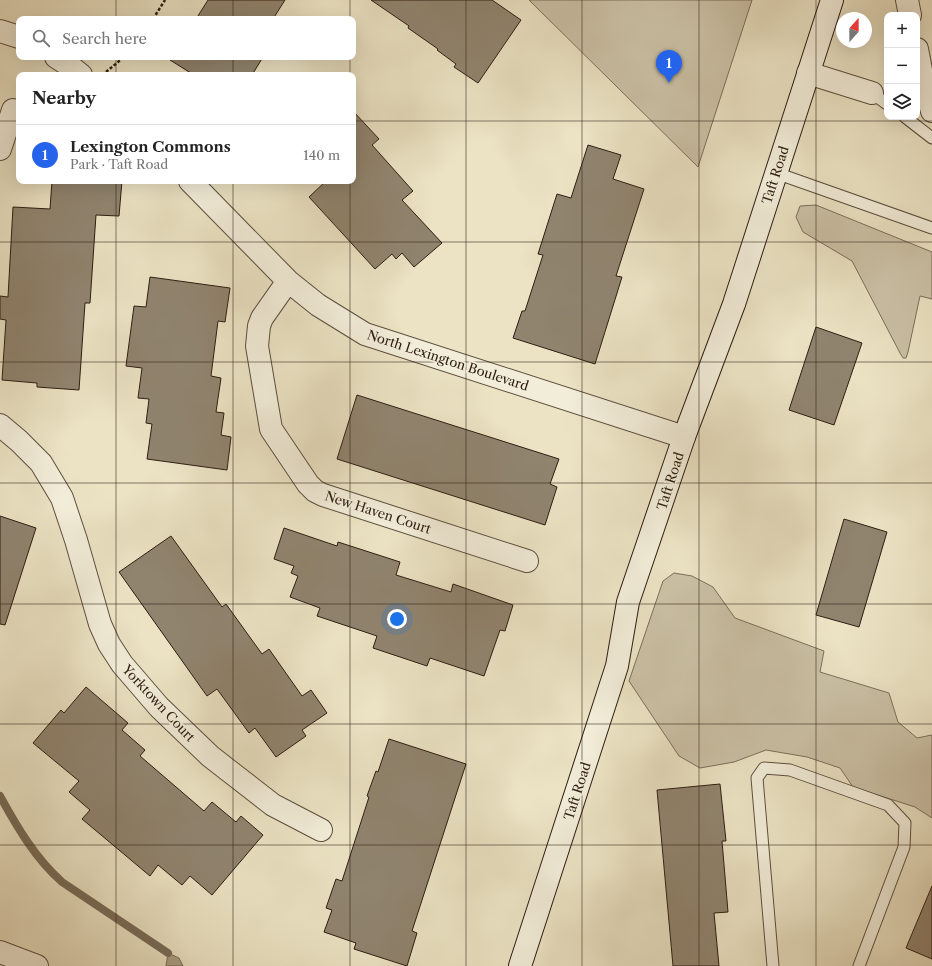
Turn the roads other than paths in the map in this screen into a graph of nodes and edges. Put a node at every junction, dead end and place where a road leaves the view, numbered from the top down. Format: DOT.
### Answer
graph roads {
  1 [pos="832,0"];
  2 [pos="907,0"];
  3 [pos="909,12"];
  4 [pos="0,31"];
  5 [pos="16,36"];
  6 [pos="61,60"];
  7 [pos="77,72"];
  8 [pos="808,74"];
  9 [pos="920,77"];
  10 [pos="882,96"];
  11 [pos="13,110"];
  12 [pos="932,111"];
  13 [pos="909,120"];
  14 [pos="932,138"];
  15 [pos="0,149"];
  16 [pos="776,173"];
  17 [pos="193,184"];
  18 [pos="932,228"];
  19 [pos="288,281"];
  20 [pos="0,425"];
  21 [pos="684,437"];
  22 [pos="527,561"];
  23 [pos="321,830"];
  24 [pos="0,952"];
  25 [pos="37,966"];
  26 [pos="520,966"];
  27 [pos="773,966"];
  28 [pos="859,966"];
  1 -- 8 [label="street, Taft Road"];
  2 -- 3 [label="street"];
  4 -- 5 [label="street"];
  6 -- 7 [label="street"];
  8 -- 10 [label="street"];
  8 -- 16 [label="street, Taft Road"];
  9 -- 12 [label="street"];
  11 -- 15 [label="street"];
  13 -- 14 [label="lane"];
  16 -- 18 [label="lane"];
  16 -- 21 [label="street, Taft Road"];
  17 -- 19 [label="street, North Lexington Boulevard"];
  19 -- 21 [label="street, North Lexington Boulevard"];
  19 -- 22 [label="street, New Haven Court"];
  20 -- 23 [label="street, Yorktown Court"];
  21 -- 26 [label="street, Taft Road"];
  24 -- 25 [label="street"];
  27 -- 28 [label="lane"];
}
